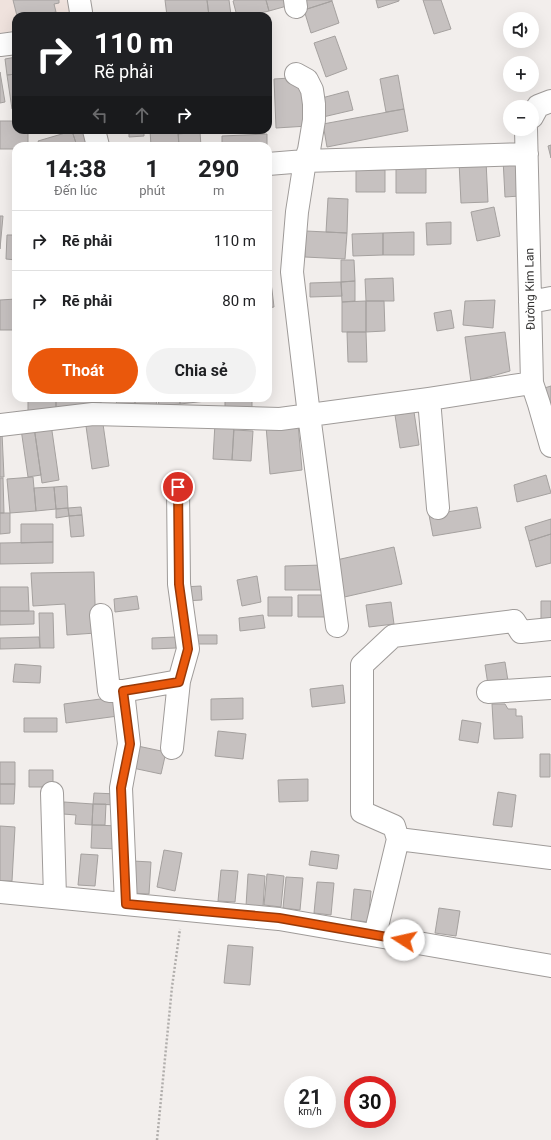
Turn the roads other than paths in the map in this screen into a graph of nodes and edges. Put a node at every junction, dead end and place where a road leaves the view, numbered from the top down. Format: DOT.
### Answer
graph roads {
  1 [pos="79,0"];
  2 [pos="81,12"];
  3 [pos="12,44"];
  4 [pos="0,45"];
  5 [pos="296,74"];
  6 [pos="551,101"];
  7 [pos="539,106"];
  8 [pos="526,136"];
  9 [pos="527,154"];
  10 [pos="305,161"];
  11 [pos="272,164"];
  12 [pos="541,300"];
  13 [pos="532,383"];
  14 [pos="429,399"];
  15 [pos="111,406"];
  16 [pos="309,415"];
  17 [pos="0,425"];
  18 [pos="551,446"];
  19 [pos="178,487"];
  20 [pos="438,508"];
  21 [pos="101,615"];
  22 [pos="337,626"];
  23 [pos="551,629"];
  24 [pos="179,682"];
  25 [pos="551,688"];
  26 [pos="123,691"];
  27 [pos="488,692"];
  28 [pos="172,748"];
  29 [pos="52,793"];
  30 [pos="398,839"];
  31 [pos="551,858"];
  32 [pos="0,892"];
  33 [pos="55,897"];
  34 [pos="126,904"];
  35 [pos="375,935"];
  36 [pos="551,966"];
  1 -- 2 [label="street"];
  3 -- 4 [label="street"];
  5 -- 10 [label="street"];
  6 -- 7 [label="street"];
  8 -- 9 [label="street, Đường Kim Lan"];
  9 -- 10 [label="street"];
  9 -- 12 [label="street, Đường Kim Lan"];
  10 -- 11 [label="street"];
  10 -- 16 [label="street"];
  12 -- 13 [label="street, Đường Kim Lan"];
  13 -- 14 [label="street"];
  13 -- 18 [label="street, Đường Kim Lan"];
  14 -- 16 [label="street"];
  14 -- 20 [label="street"];
  15 -- 16 [label="street"];
  15 -- 17 [label="street"];
  16 -- 22 [label="street"];
  19 -- 24 [label="street"];
  21 -- 26 [label="street"];
  23 -- 30 [label="street"];
  24 -- 26 [label="street"];
  24 -- 28 [label="street"];
  25 -- 27 [label="street"];
  26 -- 34 [label="street"];
  29 -- 33 [label="street"];
  30 -- 31 [label="street"];
  30 -- 35 [label="street"];
  32 -- 33 [label="street"];
  33 -- 34 [label="street"];
  34 -- 35 [label="street"];
  35 -- 36 [label="street"];
}
